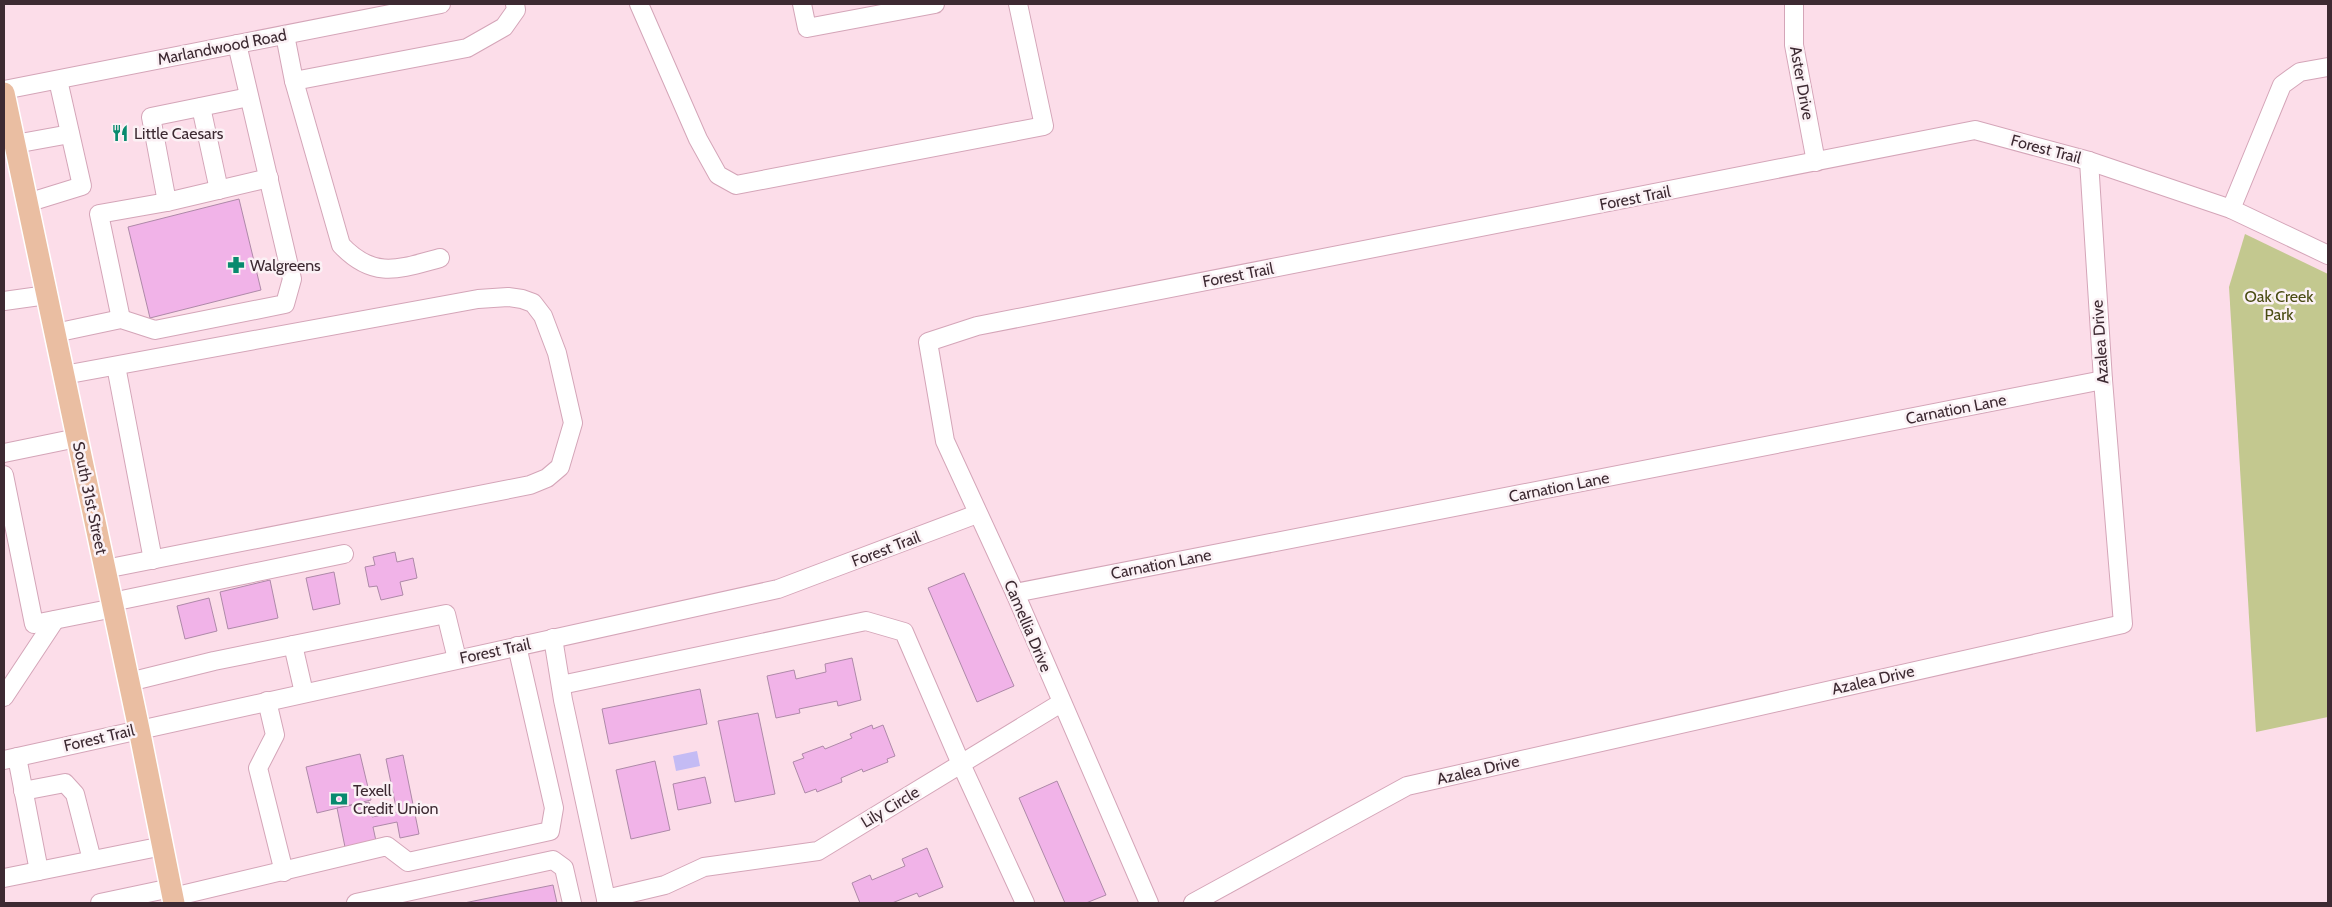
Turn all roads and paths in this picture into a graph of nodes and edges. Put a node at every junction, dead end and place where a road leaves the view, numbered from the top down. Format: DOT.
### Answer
graph roads {
  1 [pos="438,4"];
  2 [pos="515,4"];
  3 [pos="638,4"];
  4 [pos="935,4"];
  5 [pos="1018,4"];
  6 [pos="1794,4"];
  7 [pos="803,7"];
  8 [pos="285,35"];
  9 [pos="237,44"];
  10 [pos="2328,67"];
  11 [pos="58,80"];
  12 [pos="294,81"];
  13 [pos="4,92"];
  14 [pos="249,97"];
  15 [pos="201,107"];
  16 [pos="70,134"];
  17 [pos="15,144"];
  18 [pos="2090,161"];
  19 [pos="1816,162"];
  20 [pos="269,178"];
  21 [pos="219,190"];
  22 [pos="167,202"];
  23 [pos="27,203"];
  24 [pos="2231,209"];
  25 [pos="2328,255"];
  26 [pos="440,258"];
  27 [pos="47,295"];
  28 [pos="4,301"];
  29 [pos="121,319"];
  30 [pos="55,333"];
  31 [pos="928,342"];
  32 [pos="116,366"];
  33 [pos="64,375"];
  34 [pos="2103,380"];
  35 [pos="77,438"];
  36 [pos="4,453"];
  37 [pos="4,475"];
  38 [pos="978,514"];
  39 [pos="344,554"];
  40 [pos="153,560"];
  41 [pos="105,569"];
  42 [pos="1015,593"];
  43 [pos="113,605"];
  44 [pos="55,620"];
  45 [pos="553,638"];
  46 [pos="293,645"];
  47 [pos="518,646"];
  48 [pos="456,660"];
  49 [pos="130,682"];
  50 [pos="561,686"];
  51 [pos="304,693"];
  52 [pos="4,697"];
  53 [pos="267,701"];
  54 [pos="1061,703"];
  55 [pos="140,729"];
  56 [pos="10,758"];
  57 [pos="961,764"];
  58 [pos="23,791"];
  59 [pos="162,846"];
  60 [pos="92,860"];
  61 [pos="39,871"];
  62 [pos="284,872"];
  63 [pos="4,878"];
  64 [pos="173,896"];
  65 [pos="397,899"];
  66 [pos="606,901"];
  67 [pos="1198,902"];
  68 [pos="100,903"];
  69 [pos="356,903"];
  70 [pos="572,903"];
  71 [pos="1025,903"];
  72 [pos="1149,903"];
  1 -- 8 [label="street, Marlandwood Road"];
  2 -- 12 [label="street"];
  3 -- 5 [label="street"];
  4 -- 7 [label="street"];
  6 -- 19 [label="street, Aster Drive"];
  8 -- 9 [label="street, Marlandwood Road"];
  8 -- 12 [label="street"];
  9 -- 11 [label="street, Marlandwood Road"];
  9 -- 14 [label="street"];
  10 -- 24 [label="street"];
  11 -- 13 [label="street, Marlandwood Road"];
  11 -- 16 [label="street"];
  12 -- 26 [label="street"];
  13 -- 17 [label="main road, South 31st Street"];
  14 -- 15 [label="street"];
  14 -- 20 [label="street"];
  15 -- 21 [label="street"];
  15 -- 22 [label="street"];
  16 -- 17 [label="street"];
  16 -- 23 [label="street"];
  17 -- 23 [label="main road, South 31st Street"];
  18 -- 19 [label="street, Forest Trail"];
  18 -- 24 [label="street, Forest Trail"];
  18 -- 34 [label="street, Azalea Drive"];
  19 -- 31 [label="street, Forest Trail"];
  20 -- 21 [label="street"];
  20 -- 29 [label="street"];
  21 -- 22 [label="street"];
  22 -- 29 [label="street"];
  23 -- 27 [label="main road, South 31st Street"];
  24 -- 25 [label="street, Forest Trail"];
  27 -- 28 [label="street"];
  27 -- 30 [label="main road, South 31st Street"];
  29 -- 30 [label="street"];
  30 -- 33 [label="main road, South 31st Street"];
  31 -- 38 [label="street, Camellia Drive"];
  32 -- 33 [label="street"];
  32 -- 40 [label="street"];
  32 -- 40 [label="street"];
  33 -- 35 [label="main road, South 31st Street"];
  34 -- 42 [label="street, Carnation Lane"];
  34 -- 67 [label="street, Azalea Drive"];
  35 -- 36 [label="street"];
  35 -- 41 [label="main road, South 31st Street"];
  37 -- 44 [label="street"];
  38 -- 42 [label="street, Camellia Drive"];
  38 -- 45 [label="street, Forest Trail"];
  39 -- 43 [label="street"];
  40 -- 41 [label="street"];
  41 -- 43 [label="main road, South 31st Street"];
  42 -- 54 [label="street, Camellia Drive"];
  43 -- 44 [label="street"];
  43 -- 49 [label="main road, South 31st Street"];
  44 -- 52 [label="street"];
  45 -- 47 [label="street, Forest Trail"];
  45 -- 50 [label="street"];
  46 -- 48 [label="street"];
  46 -- 49 [label="street"];
  46 -- 51 [label="street"];
  47 -- 48 [label="street, Forest Trail"];
  47 -- 62 [label="street"];
  48 -- 51 [label="street, Forest Trail"];
  49 -- 55 [label="main road, South 31st Street"];
  50 -- 57 [label="street"];
  50 -- 66 [label="street"];
  51 -- 53 [label="street, Forest Trail"];
  53 -- 55 [label="street, Forest Trail"];
  53 -- 62 [label="street"];
  54 -- 57 [label="street, Lily Circle"];
  54 -- 72 [label="street, Camellia Drive"];
  55 -- 56 [label="street, Forest Trail"];
  55 -- 59 [label="main road, South 31st Street"];
  56 -- 58 [label="street"];
  57 -- 66 [label="street, Lily Circle"];
  57 -- 71 [label="street"];
  58 -- 60 [label="street"];
  58 -- 61 [label="street"];
  59 -- 60 [label="street"];
  59 -- 64 [label="main road, South 31st Street"];
  60 -- 61 [label="street"];
  61 -- 63 [label="street"];
  62 -- 64 [label="street"];
  64 -- 68 [label="street"];
  65 -- 69 [label="street"];
  65 -- 70 [label="street"];
}
